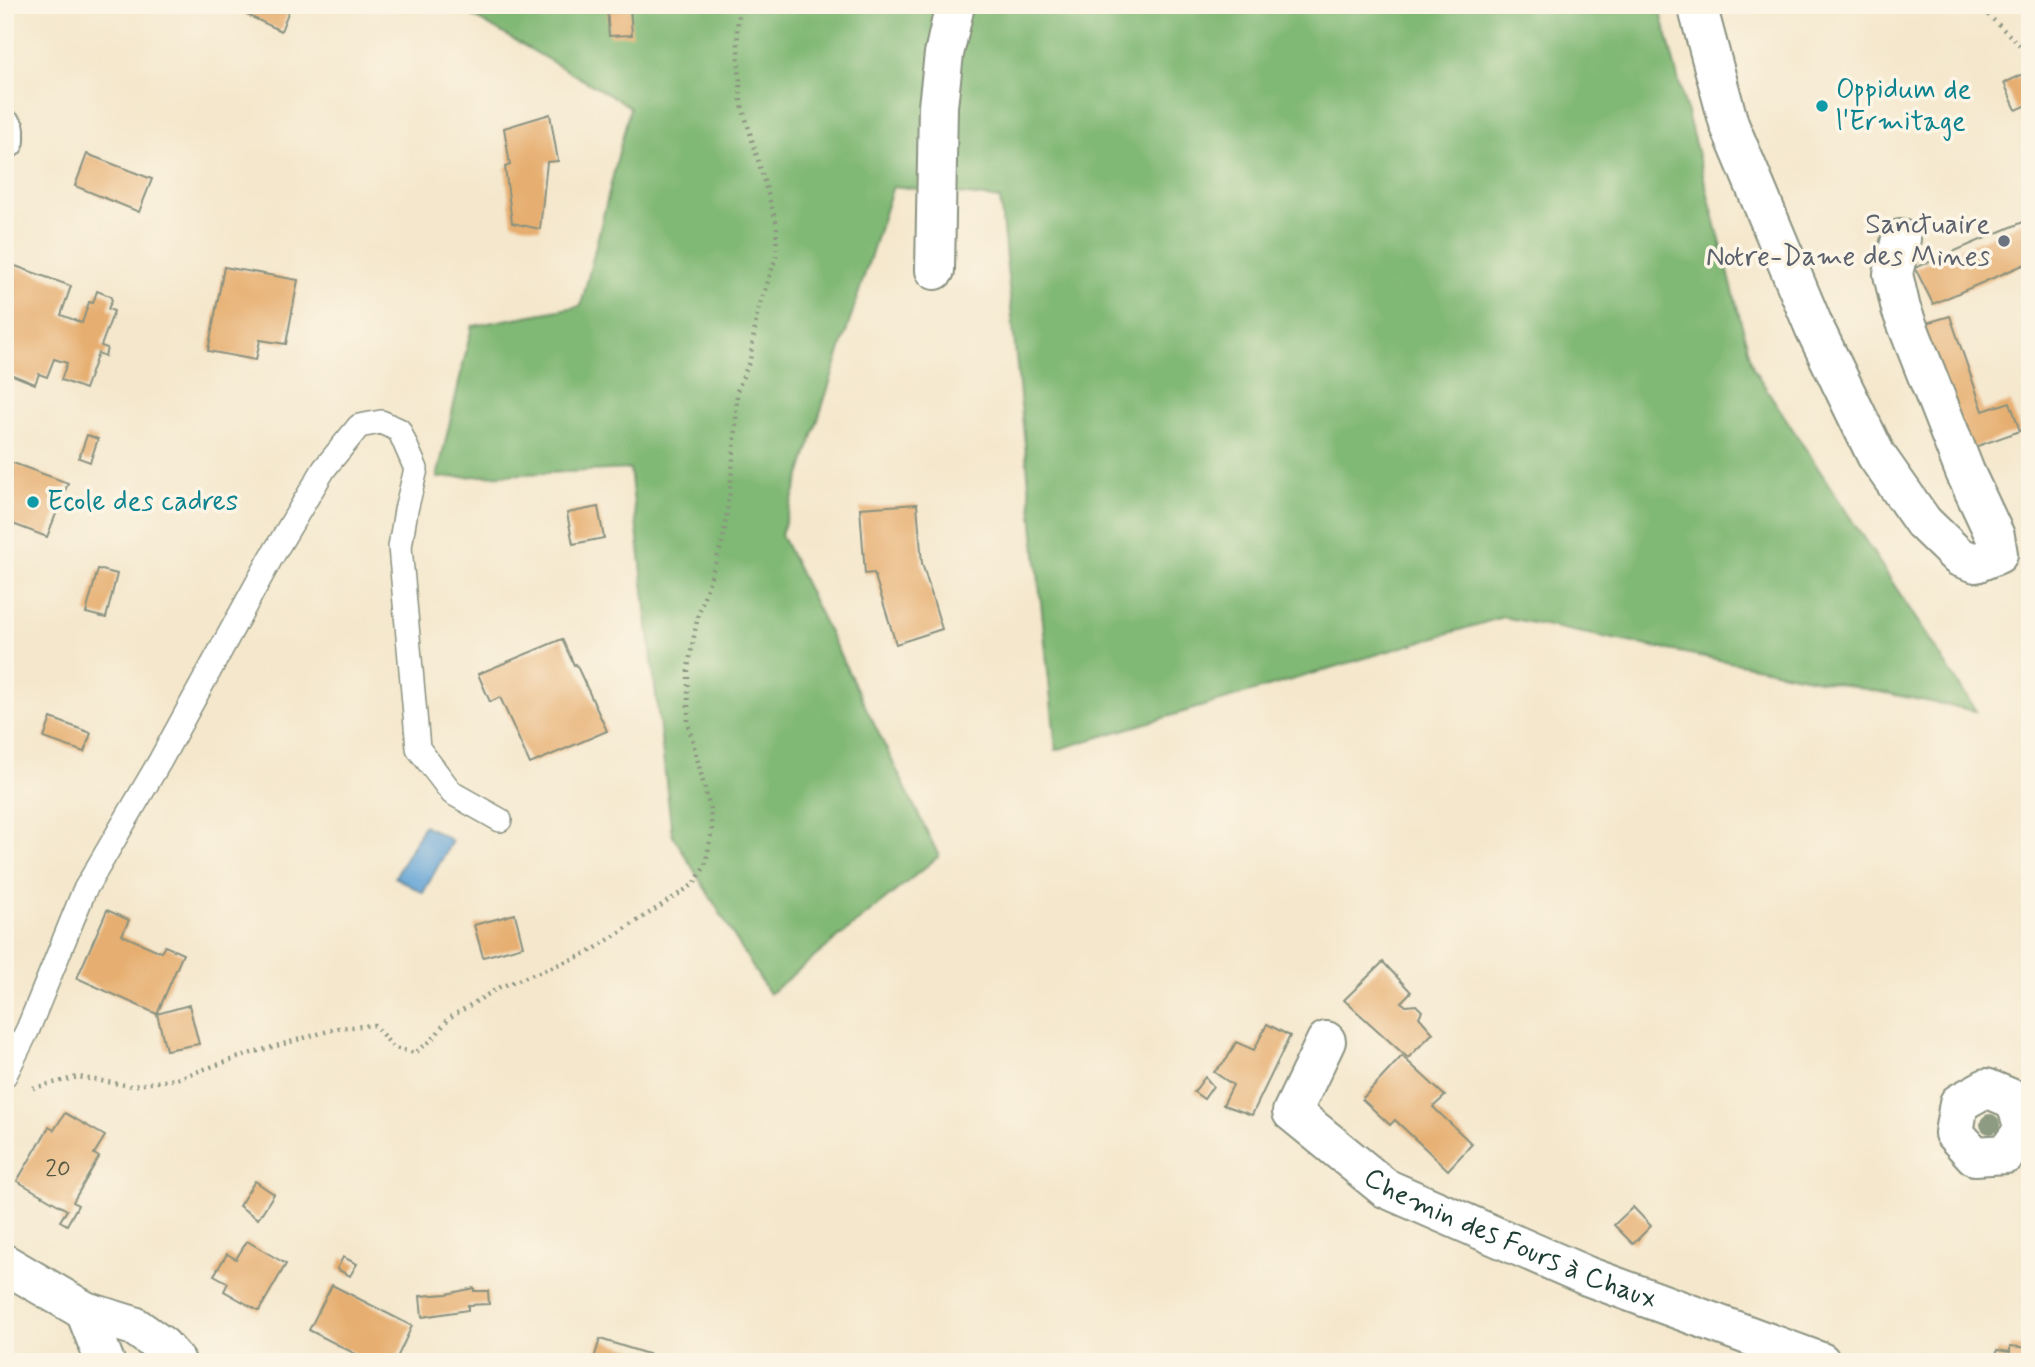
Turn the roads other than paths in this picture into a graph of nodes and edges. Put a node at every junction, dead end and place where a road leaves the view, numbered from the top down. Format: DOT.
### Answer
graph roads {
  1 [pos="955,5"];
  2 [pos="1698,5"];
  3 [pos="5,130"];
  4 [pos="5,140"];
  5 [pos="1901,240"];
  6 [pos="935,270"];
  7 [pos="500,820"];
  8 [pos="1326,1041"];
  9 [pos="5,1076"];
  10 [pos="5,1264"];
  11 [pos="85,1311"];
  12 [pos="105,1362"];
  13 [pos="176,1362"];
  14 [pos="1821,1362"];
  1 -- 6 [label="street"];
  2 -- 5 [label="street"];
  3 -- 4 [label="street"];
  7 -- 9 [label="lane"];
  8 -- 14 [label="street, Chemin des Fours à Chaux"];
  10 -- 11 [label="street"];
  11 -- 12 [label="street"];
  11 -- 13 [label="street"];
}
